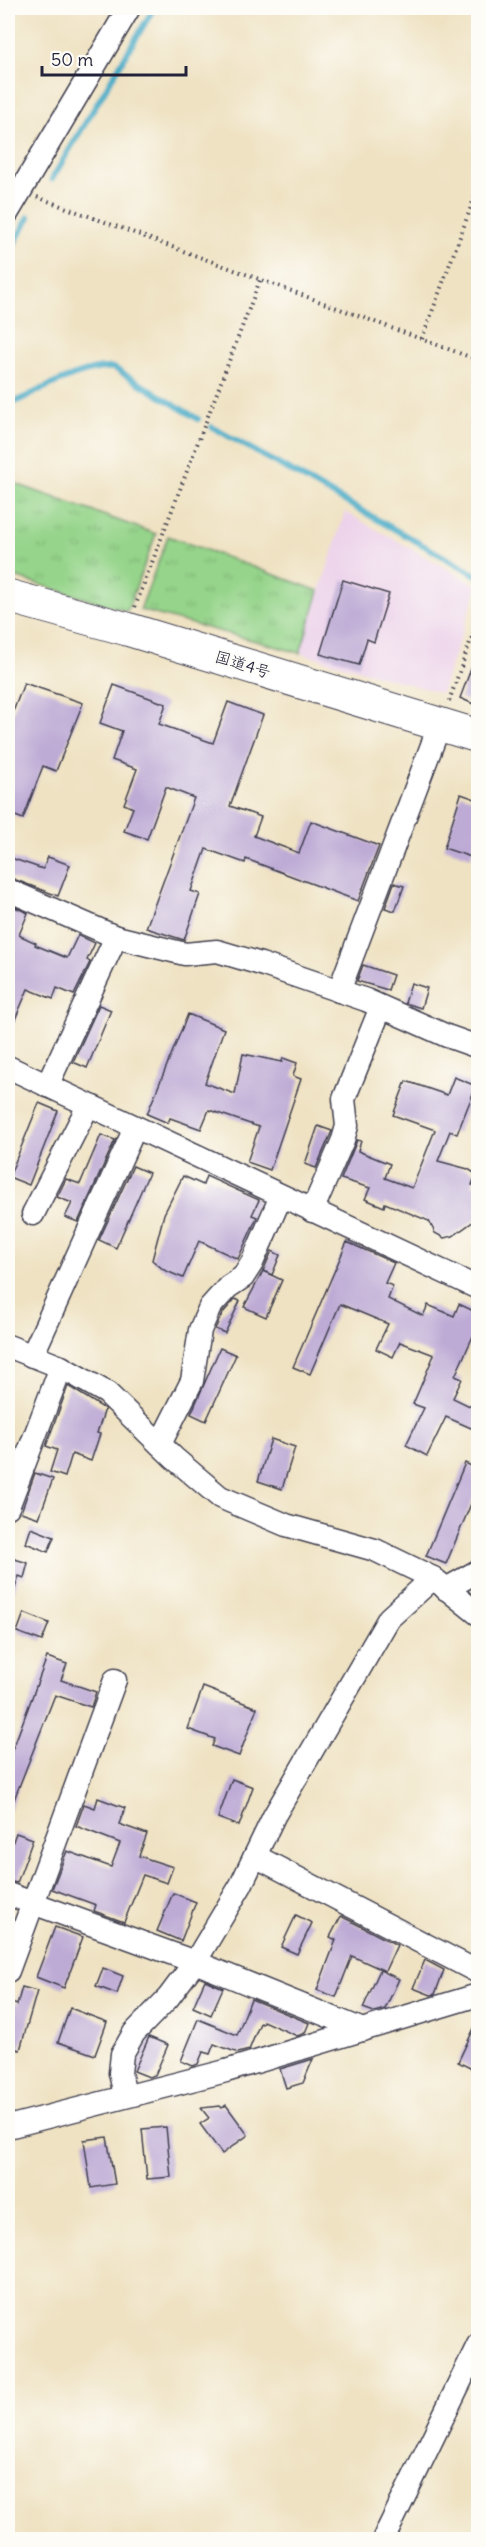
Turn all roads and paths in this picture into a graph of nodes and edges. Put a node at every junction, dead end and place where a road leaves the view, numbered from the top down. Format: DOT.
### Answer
graph roads {
  1 [pos="129,8"];
  2 [pos="478,188"];
  3 [pos="19,191"];
  4 [pos="8,212"];
  5 [pos="260,280"];
  6 [pos="422,339"];
  7 [pos="478,360"];
  8 [pos="8,596"];
  9 [pos="478,620"];
  10 [pos="127,629"];
  11 [pos="440,724"];
  12 [pos="478,736"];
  13 [pos="8,890"];
  14 [pos="116,937"];
  15 [pos="339,991"];
  16 [pos="381,1007"];
  17 [pos="478,1047"];
  18 [pos="8,1067"];
  19 [pos="47,1086"];
  20 [pos="88,1106"];
  21 [pos="135,1128"];
  22 [pos="281,1196"];
  23 [pos="312,1211"];
  24 [pos="33,1214"];
  25 [pos="478,1288"];
  26 [pos="8,1346"];
  27 [pos="32,1356"];
  28 [pos="61,1367"];
  29 [pos="160,1444"];
  30 [pos="8,1507"];
  31 [pos="478,1571"];
  32 [pos="439,1584"];
  33 [pos="478,1614"];
  34 [pos="115,1680"];
  35 [pos="255,1856"];
  36 [pos="8,1894"];
  37 [pos="32,1904"];
  38 [pos="195,1962"];
  39 [pos="8,1971"];
  40 [pos="478,1972"];
  41 [pos="478,1995"];
  42 [pos="363,2030"];
  43 [pos="125,2095"];
  44 [pos="8,2127"];
  45 [pos="478,2345"];
  46 [pos="383,2540"];
  1 -- 3 [label="street"];
  2 -- 6 [label="path"];
  3 -- 4 [label="street"];
  3 -- 5 [label="path"];
  5 -- 6 [label="path"];
  5 -- 10 [label="path"];
  6 -- 7 [label="path"];
  8 -- 10 [label="highway, 国道4号"];
  9 -- 11 [label="path"];
  10 -- 11 [label="highway, 国道4号"];
  11 -- 12 [label="highway, 国道4号"];
  11 -- 15 [label="street"];
  13 -- 14 [label="street"];
  14 -- 15 [label="street"];
  14 -- 19 [label="street"];
  15 -- 16 [label="street"];
  16 -- 17 [label="street"];
  16 -- 23 [label="street"];
  18 -- 19 [label="street"];
  19 -- 20 [label="street"];
  20 -- 21 [label="street"];
  20 -- 24 [label="street"];
  21 -- 22 [label="street"];
  21 -- 27 [label="street"];
  22 -- 23 [label="street"];
  22 -- 29 [label="street"];
  23 -- 25 [label="street"];
  26 -- 27 [label="street"];
  27 -- 28 [label="street"];
  28 -- 29 [label="street"];
  28 -- 30 [label="street"];
  29 -- 32 [label="street"];
  31 -- 32 [label="street"];
  32 -- 33 [label="street"];
  32 -- 35 [label="street"];
  34 -- 37 [label="street"];
  35 -- 38 [label="street"];
  35 -- 40 [label="street"];
  36 -- 37 [label="street"];
  37 -- 38 [label="street"];
  37 -- 39 [label="street"];
  38 -- 42 [label="street"];
  38 -- 43 [label="street"];
  41 -- 42 [label="street"];
  42 -- 43 [label="street"];
  43 -- 44 [label="street"];
  45 -- 46 [label="street"];
}
